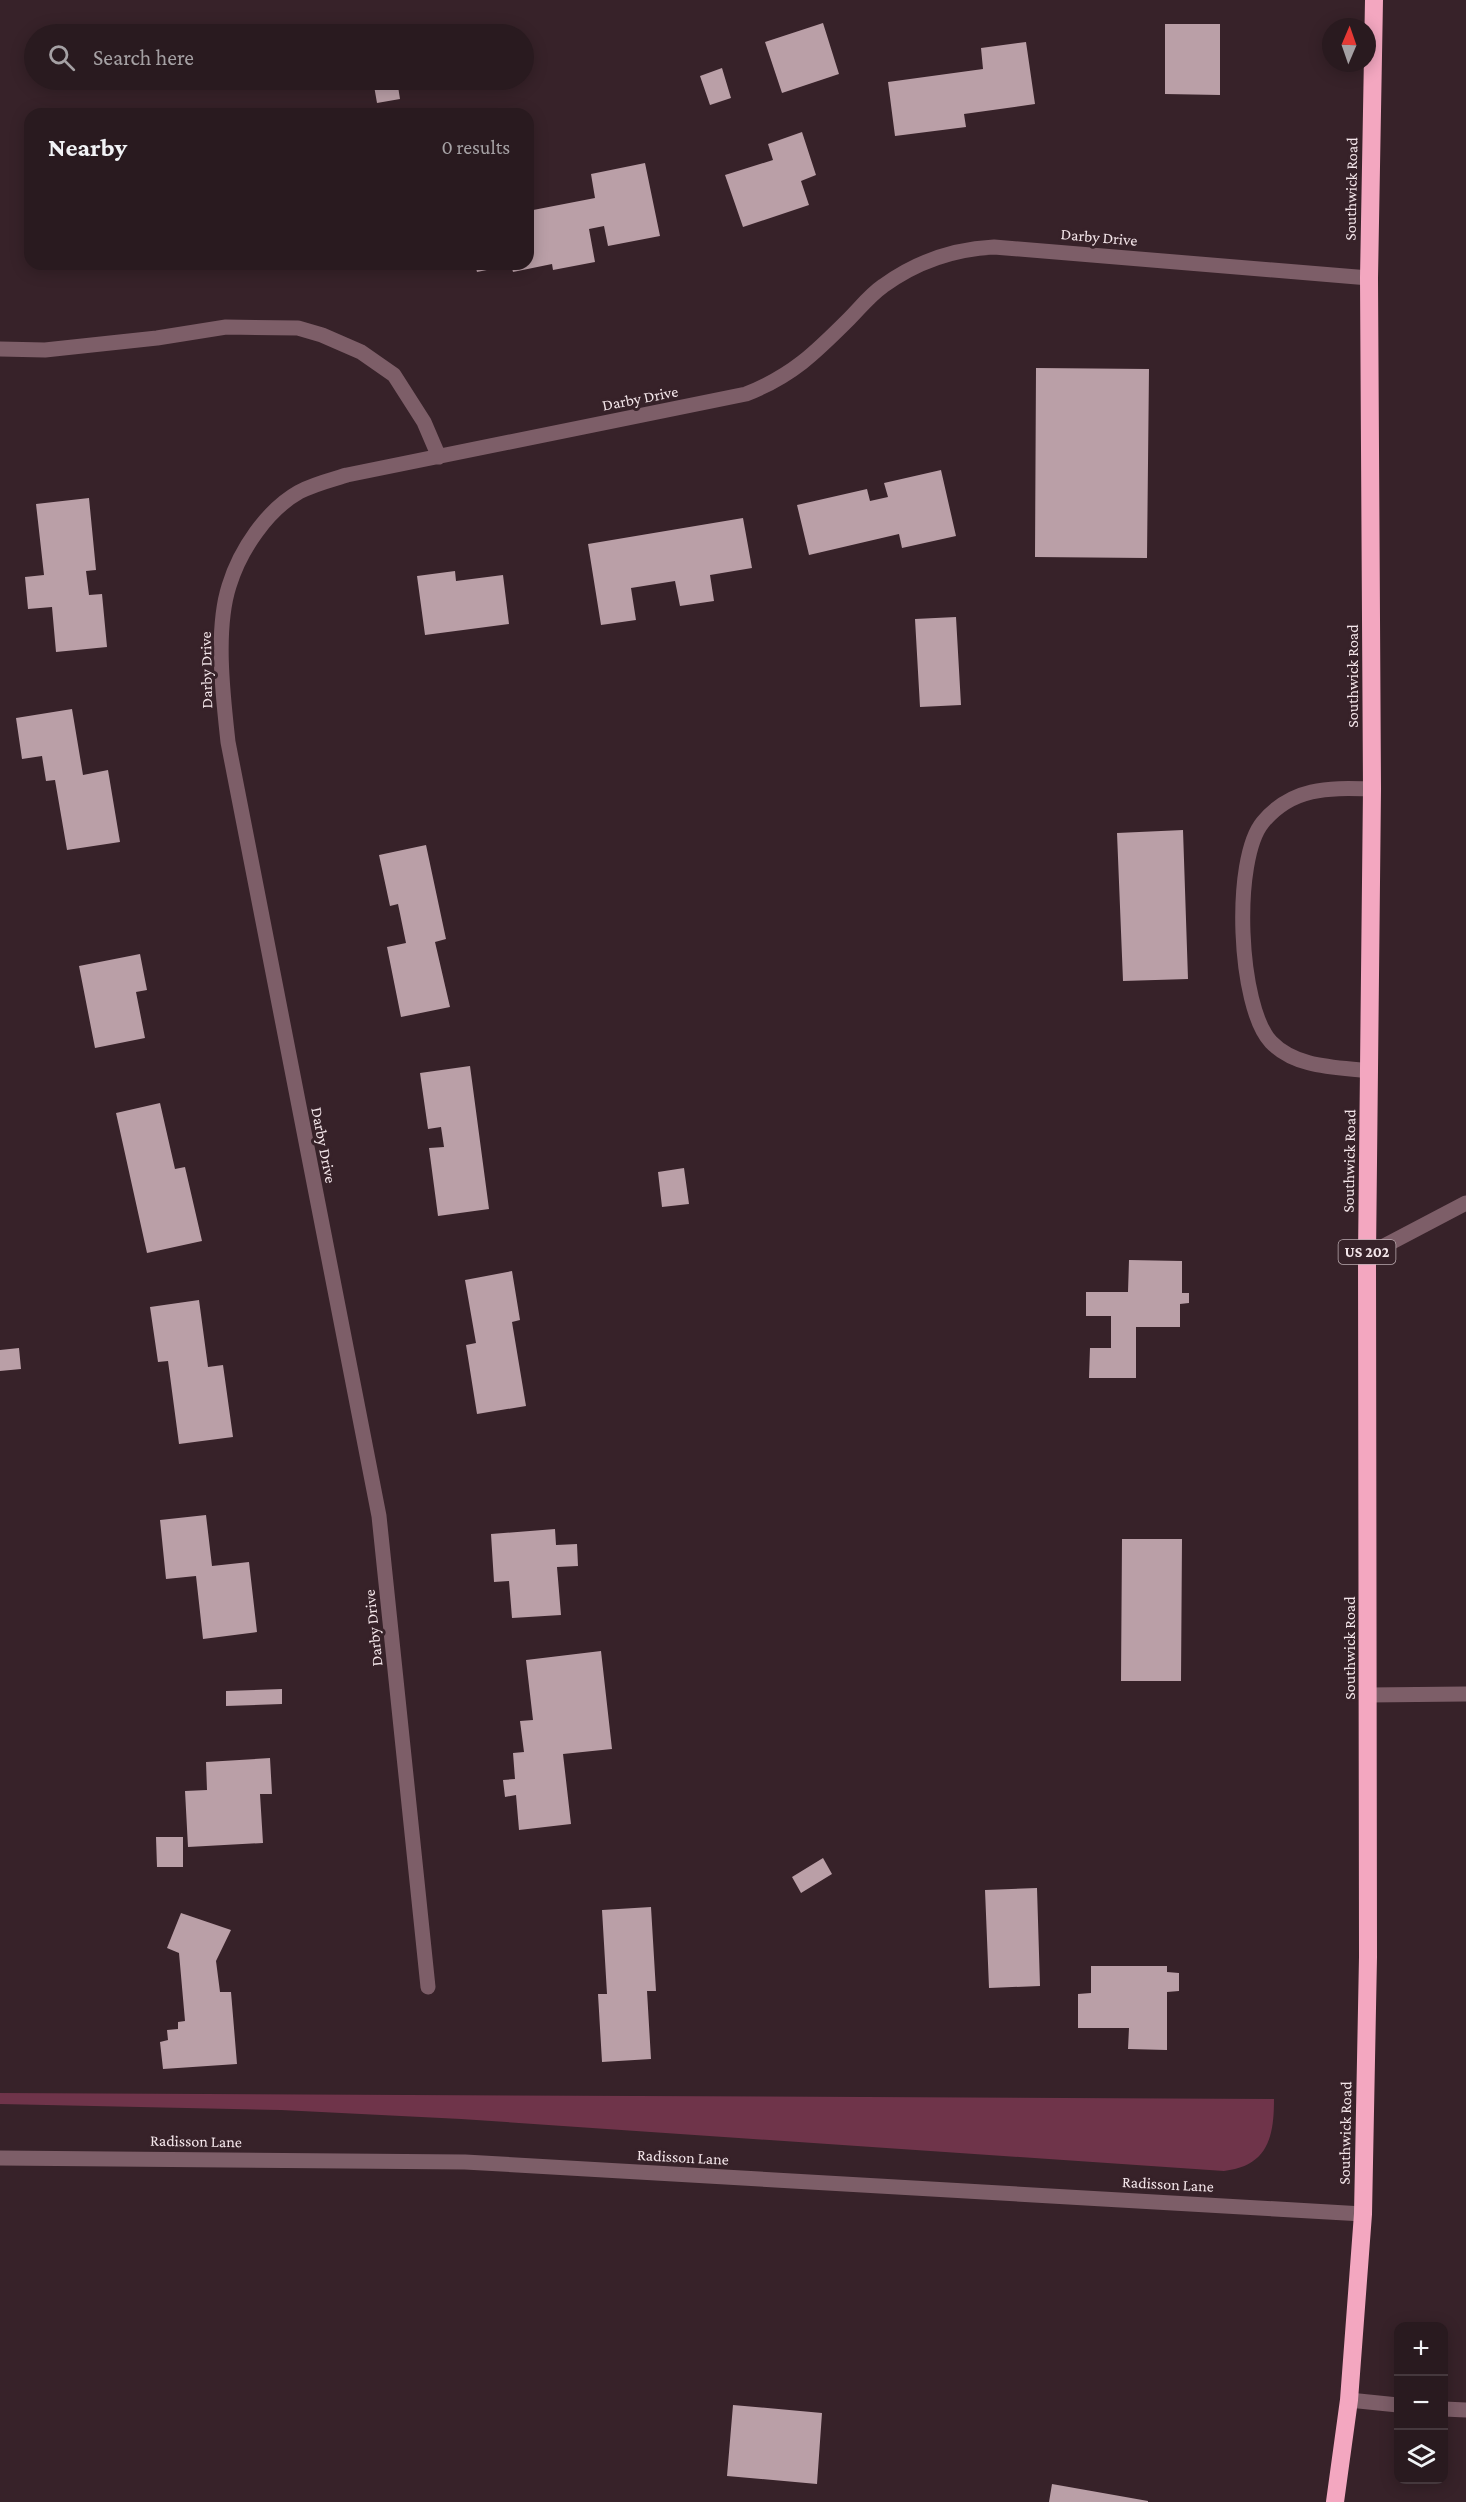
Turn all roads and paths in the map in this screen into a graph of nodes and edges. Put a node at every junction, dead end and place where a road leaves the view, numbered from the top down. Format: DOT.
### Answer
graph roads {
  1 [pos="1374,0"];
  2 [pos="1369,278"];
  3 [pos="0,349"];
  4 [pos="439,457"];
  5 [pos="1372,789"];
  6 [pos="1370,1071"];
  7 [pos="1466,1203"];
  8 [pos="1367,1255"];
  9 [pos="1466,1694"];
  10 [pos="1368,1695"];
  11 [pos="428,1987"];
  12 [pos="0,2158"];
  13 [pos="1363,2214"];
  14 [pos="1349,2400"];
  15 [pos="1394,2405"];
  16 [pos="1448,2409"];
  17 [pos="1466,2410"];
  18 [pos="1335,2502"];
  1 -- 2 [label="highway, Southwick Road / US 202"];
  2 -- 4 [label="street, Darby Drive"];
  2 -- 5 [label="highway, Southwick Road / US 202"];
  3 -- 4 [label="street"];
  4 -- 11 [label="street, Darby Drive"];
  5 -- 6 [label="highway, Southwick Road / US 202"];
  5 -- 6 [label="street"];
  6 -- 8 [label="highway, Southwick Road / US 202"];
  7 -- 8 [label="street"];
  8 -- 10 [label="highway, Southwick Road / US 202"];
  9 -- 10 [label="street"];
  10 -- 13 [label="highway, Southwick Road / US 202"];
  12 -- 13 [label="street, Radisson Lane"];
  13 -- 14 [label="highway, Southwick Road / US 202"];
  14 -- 15 [label="street"];
  14 -- 18 [label="highway, Southwick Road / US 202"];
  16 -- 17 [label="street"];
}
